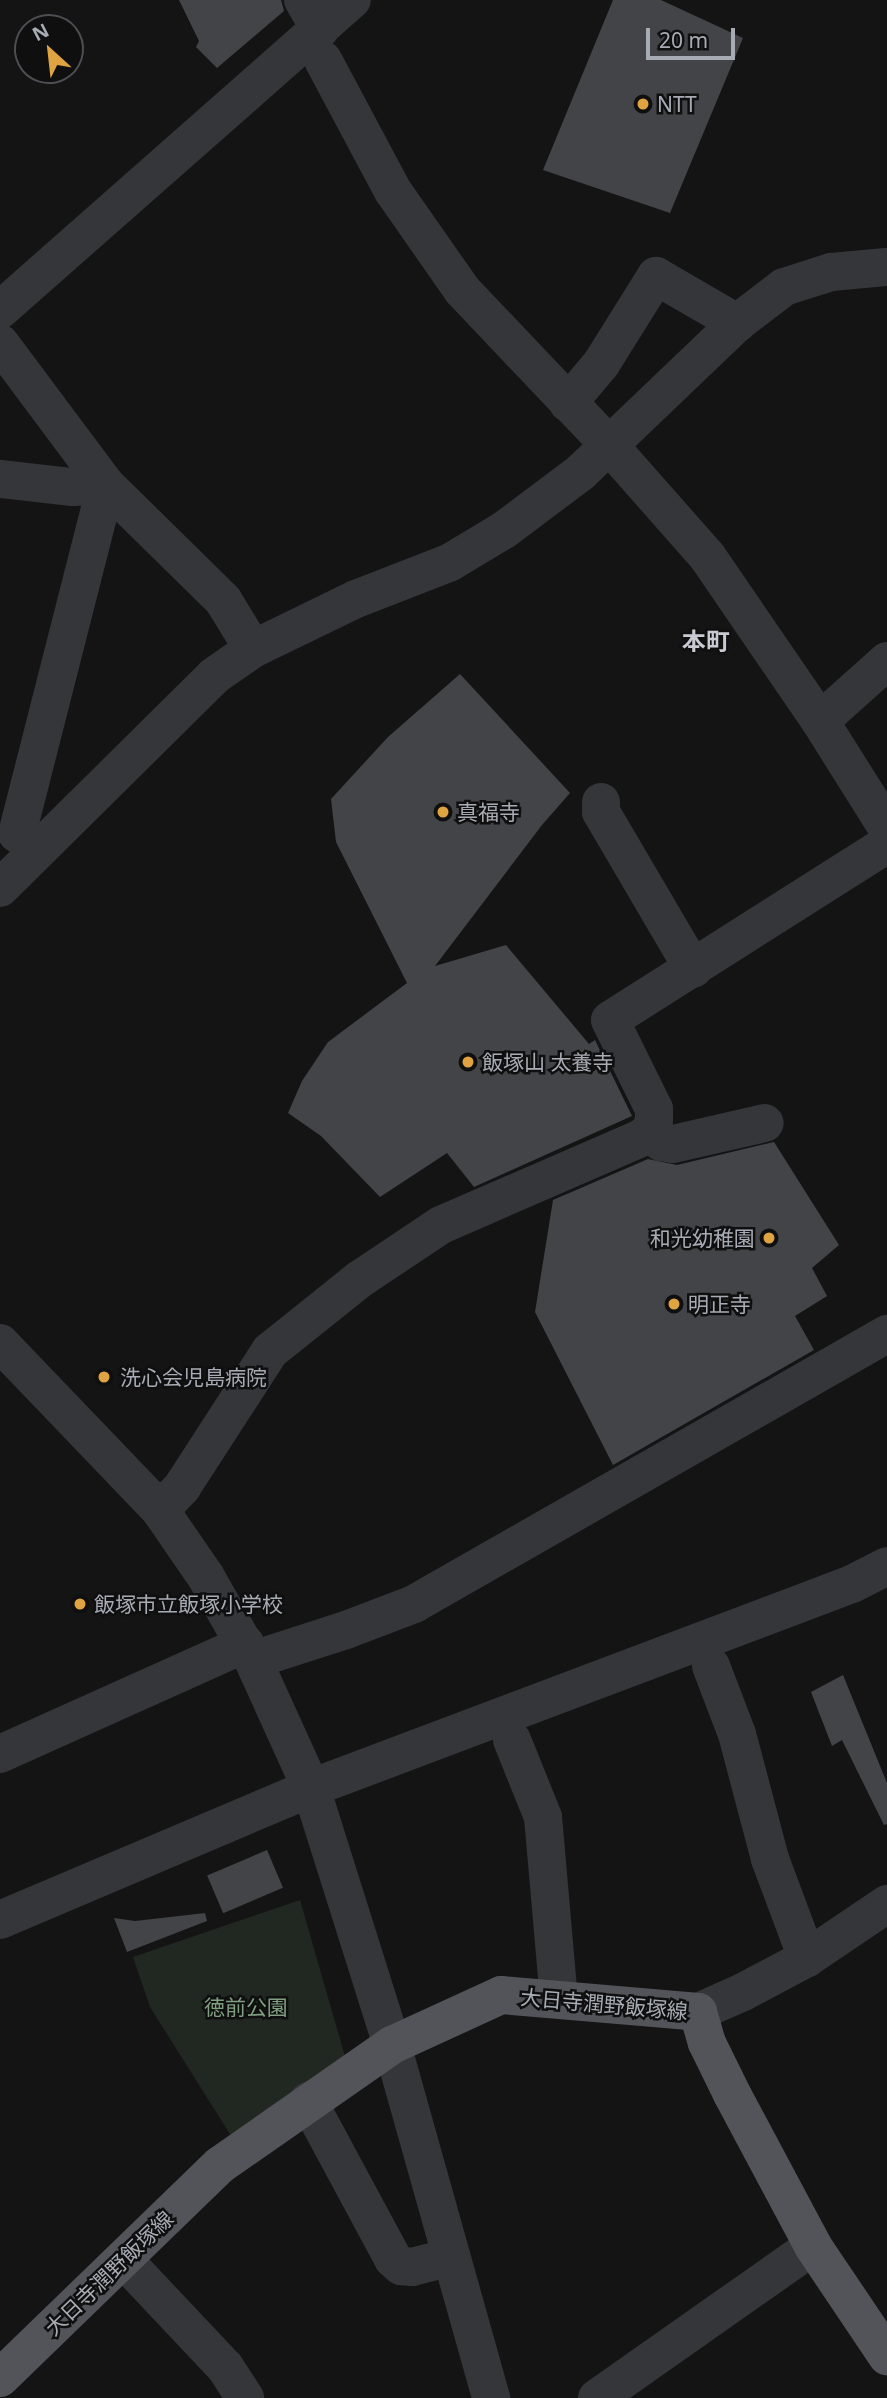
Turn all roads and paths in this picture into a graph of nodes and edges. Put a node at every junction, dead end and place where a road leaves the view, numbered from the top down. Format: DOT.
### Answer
graph roads {
  1 [pos="352,0"];
  2 [pos="315,30"];
  3 [pos="887,267"];
  4 [pos="0,310"];
  5 [pos="737,323"];
  6 [pos="0,343"];
  7 [pos="579,390"];
  8 [pos="609,445"];
  9 [pos="0,479"];
  10 [pos="106,485"];
  11 [pos="253,649"];
  12 [pos="887,661"];
  13 [pos="820,721"];
  14 [pos="601,802"];
  15 [pos="887,828"];
  16 [pos="17,836"];
  17 [pos="887,844"];
  18 [pos="0,888"];
  19 [pos="693,969"];
  20 [pos="765,1123"];
  21 [pos="650,1132"];
  22 [pos="887,1334"];
  23 [pos="0,1343"];
  24 [pos="160,1510"];
  25 [pos="887,1566"];
  26 [pos="249,1652"];
  27 [pos="711,1666"];
  28 [pos="512,1740"];
  29 [pos="0,1754"];
  30 [pos="312,1788"];
  31 [pos="887,1904"];
  32 [pos="0,1920"];
  33 [pos="807,1958"];
  34 [pos="559,1999"];
  35 [pos="698,2012"];
  36 [pos="392,2045"];
  37 [pos="308,2101"];
  38 [pos="813,2246"];
  39 [pos="451,2257"];
  40 [pos="124,2260"];
  41 [pos="887,2356"];
  42 [pos="0,2378"];
  43 [pos="245,2398"];
  44 [pos="491,2398"];
  45 [pos="597,2398"];
  1 -- 2 [label="street"];
  2 -- 4 [label="street"];
  2 -- 7 [label="street"];
  3 -- 5 [label="street"];
  5 -- 7 [label="street"];
  5 -- 8 [label="street"];
  6 -- 10 [label="street"];
  7 -- 8 [label="street"];
  8 -- 11 [label="street"];
  8 -- 13 [label="street"];
  9 -- 10 [label="street"];
  10 -- 11 [label="street"];
  10 -- 16 [label="street"];
  11 -- 16 [label="street"];
  12 -- 13 [label="street"];
  13 -- 15 [label="street"];
  14 -- 19 [label="street"];
  16 -- 18 [label="street"];
  17 -- 19 [label="street"];
  19 -- 21 [label="street"];
  20 -- 21 [label="street"];
  21 -- 24 [label="street"];
  22 -- 26 [label="street"];
  23 -- 24 [label="street"];
  24 -- 26 [label="street"];
  25 -- 30 [label="street"];
  26 -- 29 [label="street"];
  26 -- 30 [label="street"];
  27 -- 33 [label="street"];
  28 -- 34 [label="street"];
  30 -- 32 [label="street"];
  30 -- 36 [label="street"];
  31 -- 33 [label="street"];
  33 -- 35 [label="street"];
  34 -- 35 [label="main road, 大日寺潤野飯塚線"];
  34 -- 36 [label="main road, 大日寺潤野飯塚線"];
  35 -- 38 [label="main road, 大日寺潤野飯塚線"];
  36 -- 37 [label="main road, 大日寺潤野飯塚線"];
  36 -- 39 [label="street"];
  37 -- 39 [label="street"];
  37 -- 40 [label="main road, 大日寺潤野飯塚線"];
  38 -- 41 [label="main road, 大日寺潤野飯塚線"];
  38 -- 45 [label="street"];
  39 -- 44 [label="street"];
  40 -- 42 [label="main road, 大日寺潤野飯塚線"];
  40 -- 43 [label="street"];
}
